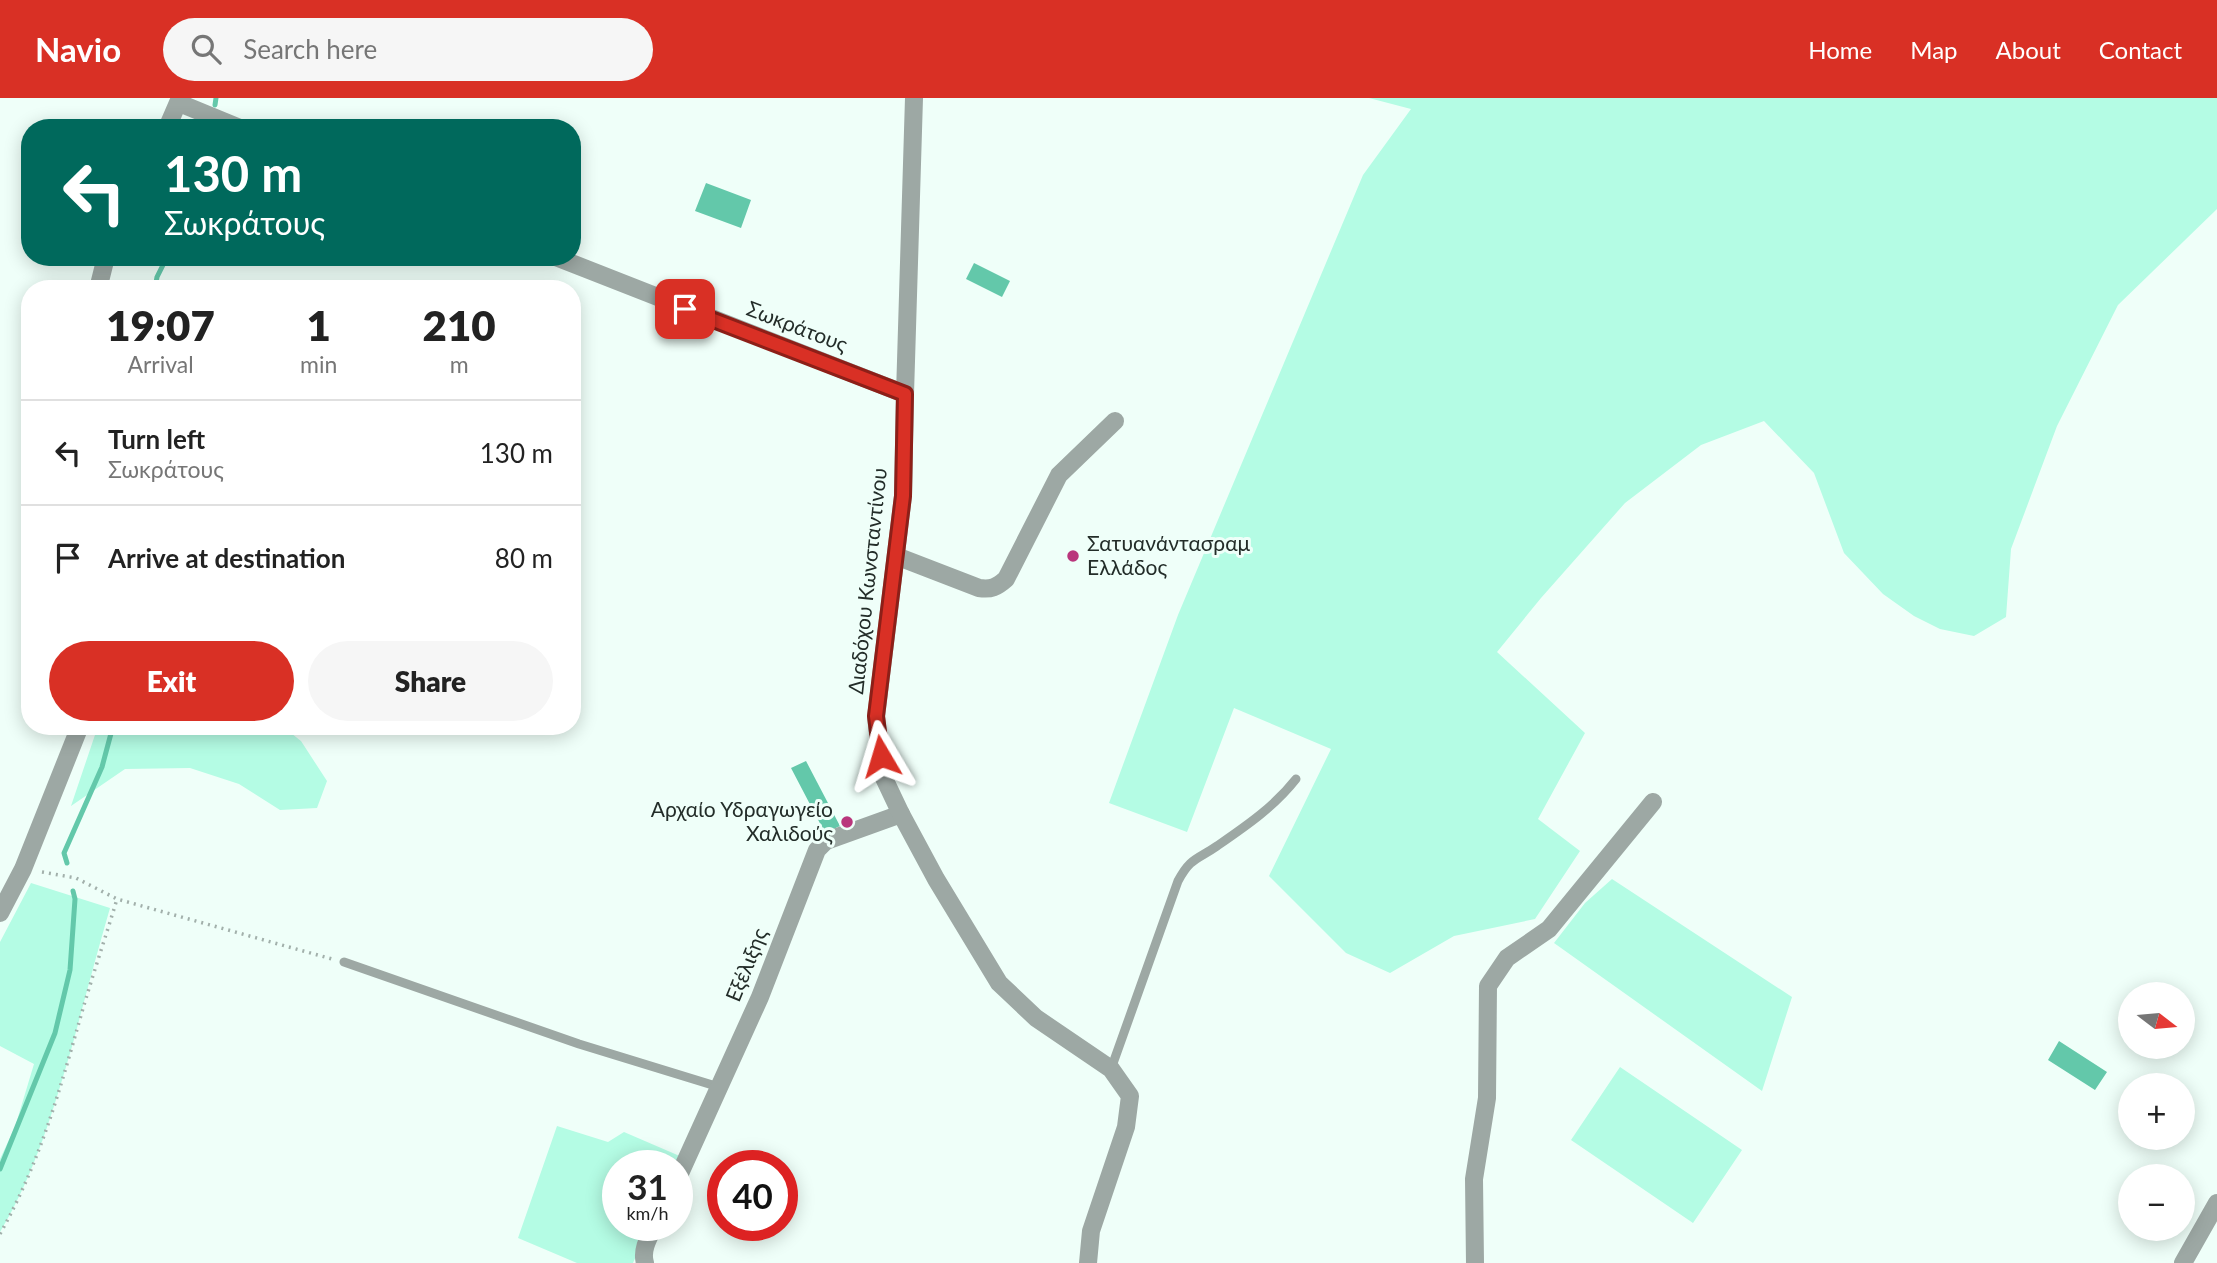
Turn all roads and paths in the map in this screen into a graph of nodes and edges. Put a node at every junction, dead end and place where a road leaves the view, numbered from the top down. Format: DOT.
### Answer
graph roads {
  1 [pos="914,98"];
  2 [pos="179,100"];
  3 [pos="171,119"];
  4 [pos="220,119"];
  5 [pos="579,266"];
  6 [pos="905,394"];
  7 [pos="1115,421"];
  8 [pos="896,556"];
  9 [pos="76,735"];
  10 [pos="1296,779"];
  11 [pos="1653,802"];
  12 [pos="901,814"];
  13 [pos="23,870"];
  14 [pos="117,899"];
  15 [pos="0,913"];
  16 [pos="344,962"];
  17 [pos="1111,1069"];
  18 [pos="719,1087"];
  19 [pos="691,1150"];
  20 [pos="2217,1203"];
  21 [pos="0,1234"];
  22 [pos="647,1241"];
  23 [pos="645,1263"];
  24 [pos="1088,1263"];
  25 [pos="1475,1263"];
  26 [pos="2183,1263"];
  1 -- 6 [label="street, Διαδόχου Κωνσταντίνου"];
  2 -- 3 [label="street"];
  2 -- 4 [label="street"];
  5 -- 6 [label="street, Σωκράτους"];
  6 -- 8 [label="street, Διαδόχου Κωνσταντίνου"];
  7 -- 8 [label="street"];
  8 -- 12 [label="street, Διαδόχου Κωνσταντίνου"];
  9 -- 13 [label="street"];
  10 -- 17 [label="lane"];
  11 -- 25 [label="street"];
  12 -- 17 [label="street, Διαδόχου Κωνσταντίνου"];
  12 -- 18 [label="street, Εξέλιξης"];
  13 -- 14 [label="path"];
  13 -- 15 [label="street"];
  14 -- 16 [label="path"];
  14 -- 21 [label="path"];
  16 -- 18 [label="lane"];
  17 -- 24 [label="street, Διαδόχου Κωνσταντίνου"];
  18 -- 19 [label="street, Εξέλιξης"];
  20 -- 26 [label="street"];
  22 -- 23 [label="street"];
}
